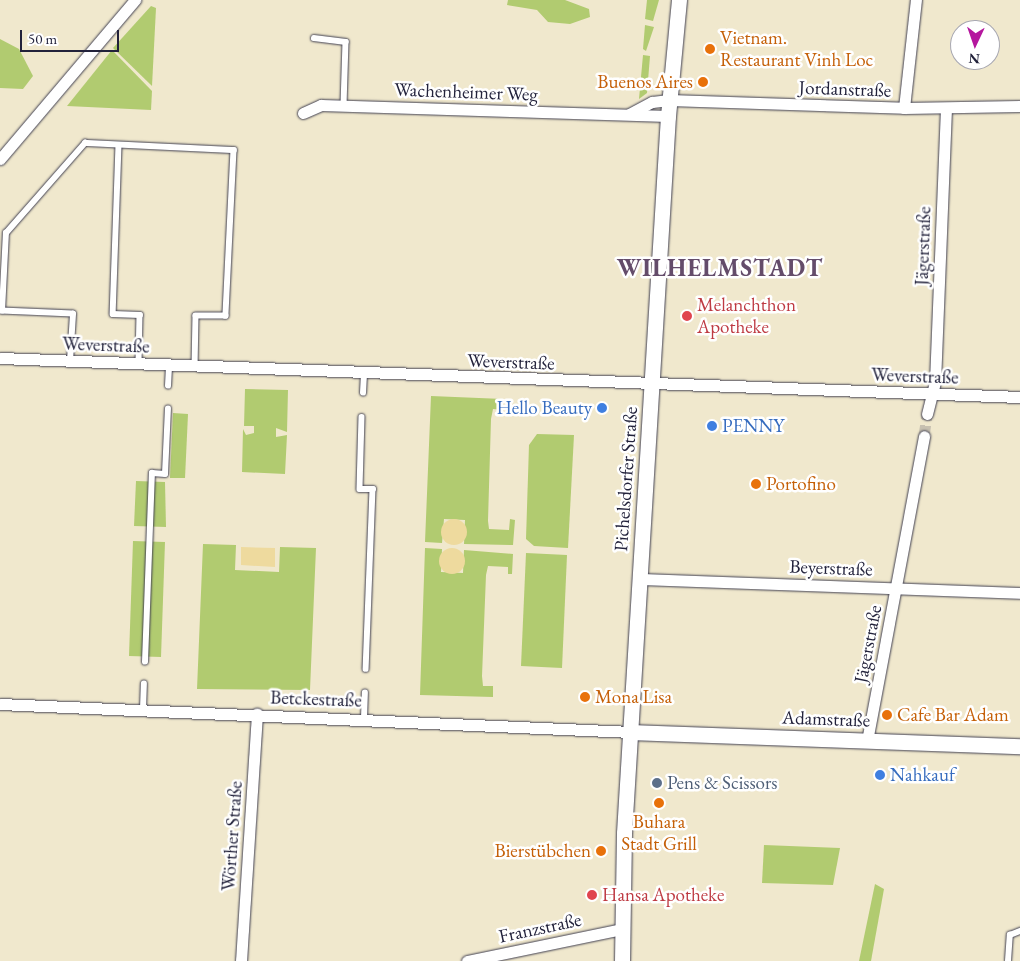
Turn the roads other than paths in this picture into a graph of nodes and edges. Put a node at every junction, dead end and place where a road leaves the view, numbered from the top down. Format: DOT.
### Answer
graph roads {
  1 [pos="135,0"];
  2 [pos="680,0"];
  3 [pos="916,0"];
  4 [pos="314,38"];
  5 [pos="669,100"];
  6 [pos="344,105"];
  7 [pos="1020,106"];
  8 [pos="904,108"];
  9 [pos="946,108"];
  10 [pos="303,113"];
  11 [pos="629,114"];
  12 [pos="668,116"];
  13 [pos="119,144"];
  14 [pos="0,159"];
  15 [pos="0,358"];
  16 [pos="70,361"];
  17 [pos="139,364"];
  18 [pos="169,365"];
  19 [pos="195,366"];
  20 [pos="364,373"];
  21 [pos="652,385"];
  22 [pos="168,386"];
  23 [pos="363,393"];
  24 [pos="931,394"];
  25 [pos="1020,397"];
  26 [pos="168,409"];
  27 [pos="928,414"];
  28 [pos="362,417"];
  29 [pos="924,436"];
  30 [pos="640,579"];
  31 [pos="896,588"];
  32 [pos="1020,593"];
  33 [pos="145,662"];
  34 [pos="366,670"];
  35 [pos="144,684"];
  36 [pos="365,693"];
  37 [pos="0,704"];
  38 [pos="143,709"];
  39 [pos="257,714"];
  40 [pos="364,718"];
  41 [pos="630,732"];
  42 [pos="867,741"];
  43 [pos="1020,746"];
  44 [pos="620,929"];
  45 [pos="1020,931"];
  46 [pos="241,961"];
  47 [pos="467,961"];
  48 [pos="622,961"];
  49 [pos="1008,961"];
  1 -- 14 [label="street"];
  2 -- 5 [label="street, Pichelsdorfer Straße"];
  3 -- 8 [label="street"];
  4 -- 6 [label="lane"];
  5 -- 8 [label="street, Jordanstraße"];
  5 -- 11 [label="street, Wachenheimer Weg"];
  5 -- 12 [label="street, Pichelsdorfer Straße"];
  6 -- 10 [label="street, Wachenheimer Weg"];
  6 -- 11 [label="street, Wachenheimer Weg"];
  7 -- 9 [label="street, Jordanstraße"];
  8 -- 9 [label="street, Jordanstraße"];
  9 -- 24 [label="street, Jägerstraße"];
  11 -- 12 [label="street, Wachenheimer Weg"];
  12 -- 21 [label="street, Pichelsdorfer Straße"];
  13 -- 16 [label="lane"];
  13 -- 17 [label="lane"];
  13 -- 19 [label="lane"];
  15 -- 16 [label="street, Weverstraße"];
  16 -- 17 [label="street, Weverstraße"];
  17 -- 18 [label="street, Weverstraße"];
  18 -- 19 [label="street, Weverstraße"];
  18 -- 22 [label="lane"];
  19 -- 20 [label="street, Weverstraße"];
  20 -- 21 [label="street, Weverstraße"];
  20 -- 23 [label="lane"];
  21 -- 24 [label="street, Weverstraße"];
  21 -- 30 [label="street, Pichelsdorfer Straße"];
  24 -- 25 [label="street, Weverstraße"];
  24 -- 27 [label="street, Jägerstraße"];
  26 -- 33 [label="lane"];
  28 -- 34 [label="lane"];
  29 -- 31 [label="street, Jägerstraße"];
  30 -- 31 [label="street, Beyerstraße"];
  30 -- 41 [label="street, Pichelsdorfer Straße"];
  31 -- 32 [label="street, Beyerstraße"];
  31 -- 42 [label="street, Jägerstraße"];
  35 -- 38 [label="lane"];
  36 -- 40 [label="lane"];
  37 -- 38 [label="street, Betckestraße"];
  38 -- 39 [label="street, Betckestraße"];
  39 -- 40 [label="street, Betckestraße"];
  39 -- 46 [label="street, Wörther Straße"];
  40 -- 41 [label="street, Betckestraße"];
  41 -- 42 [label="street, Adamstraße"];
  41 -- 44 [label="street, Pichelsdorfer Straße"];
  42 -- 43 [label="street, Adamstraße"];
  44 -- 47 [label="street, Franzstraße"];
  44 -- 48 [label="street, Pichelsdorfer Straße"];
  45 -- 49 [label="lane"];
}
